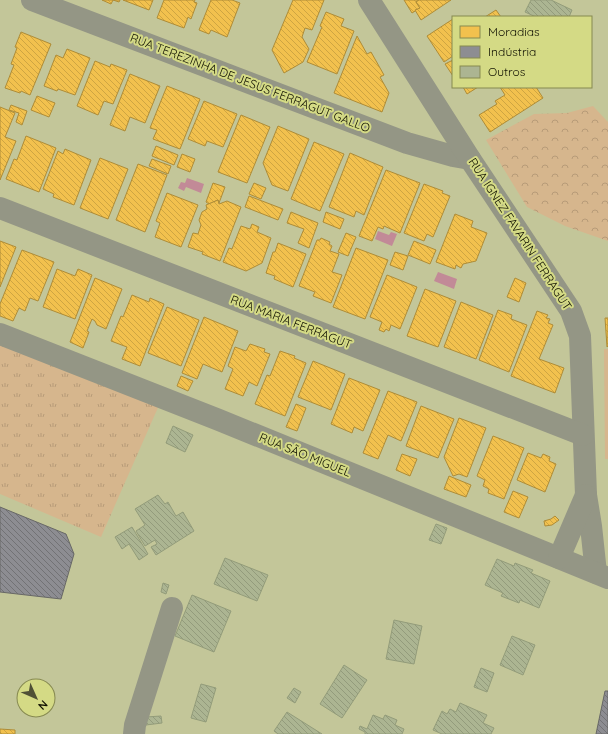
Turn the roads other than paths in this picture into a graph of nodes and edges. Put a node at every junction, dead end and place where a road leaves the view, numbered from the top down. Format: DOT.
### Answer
graph roads {
  1 [pos="32,0"];
  2 [pos="369,0"];
  3 [pos="470,159"];
  4 [pos="0,208"];
  5 [pos="0,334"];
  6 [pos="583,435"];
  7 [pos="586,495"];
  8 [pos="559,558"];
  9 [pos="602,576"];
  10 [pos="172,608"];
  11 [pos="134,734"];
  1 -- 3 [label="street, RUA TEREZINHA DE JESUS FERRAGUT GALLO"];
  2 -- 3 [label="street, RUA IGNEZ FAVARIN FERRAGUT"];
  3 -- 6 [label="street, RUA IGNEZ FAVARIN FERRAGUT"];
  4 -- 6 [label="street, RUA MARIA FERRAGUT"];
  5 -- 8 [label="street, RUA SÃO MIGUEL"];
  6 -- 7 [label="street, RUA IGNEZ FAVARIN FERRAGUT"];
  7 -- 8 [label="street, RUA IGNEZ FAVARIN FERRAGUT"];
  7 -- 9 [label="street, RUA IGNEZ FAVARIN FERRAGUT"];
  8 -- 9 [label="street, RUA SÃO MIGUEL"];
  10 -- 11 [label="street"];
}
